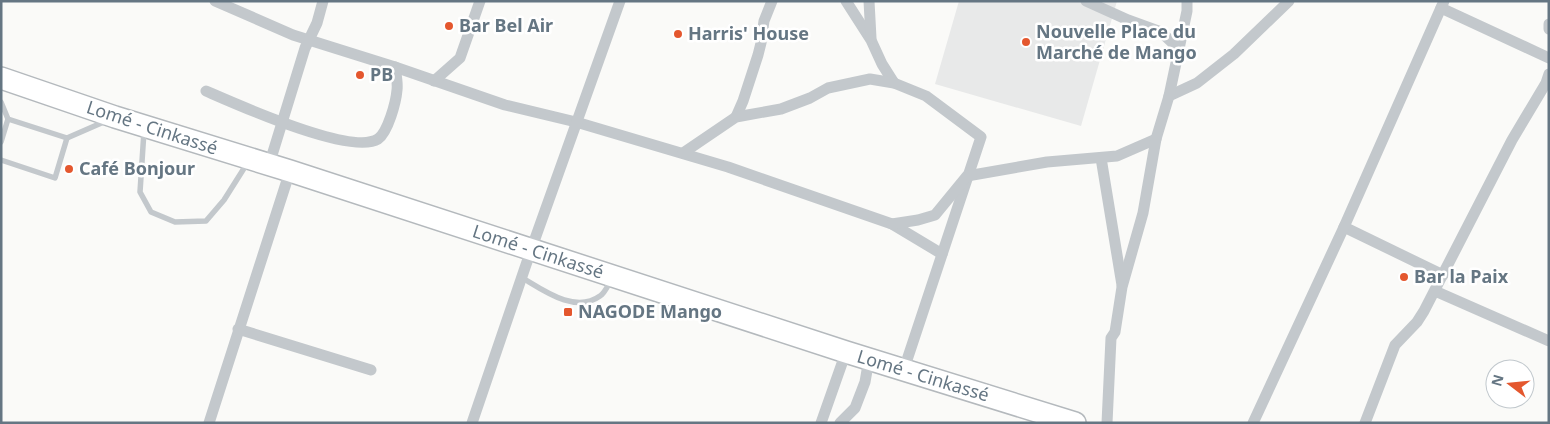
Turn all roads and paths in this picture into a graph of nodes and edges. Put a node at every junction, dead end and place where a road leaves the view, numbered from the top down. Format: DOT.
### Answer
graph roads {
  1 [pos="215,1"];
  2 [pos="324,1"];
  3 [pos="480,1"];
  4 [pos="620,1"];
  5 [pos="772,1"];
  6 [pos="846,1"];
  7 [pos="870,1"];
  8 [pos="1086,1"];
  9 [pos="1187,1"];
  10 [pos="1288,2"];
  11 [pos="1443,5"];
  12 [pos="1549,24"];
  13 [pos="1549,29"];
  14 [pos="309,40"];
  15 [pos="871,40"];
  16 [pos="1179,49"];
  17 [pos="1549,58"];
  18 [pos="395,67"];
  19 [pos="1,78"];
  20 [pos="434,81"];
  21 [pos="1548,82"];
  22 [pos="894,83"];
  23 [pos="206,91"];
  24 [pos="1169,96"];
  25 [pos="1,102"];
  26 [pos="115,117"];
  27 [pos="736,117"];
  28 [pos="8,120"];
  29 [pos="282,122"];
  30 [pos="576,122"];
  31 [pos="144,126"];
  32 [pos="67,138"];
  33 [pos="1156,138"];
  34 [pos="1,142"];
  35 [pos="683,153"];
  36 [pos="1101,158"];
  37 [pos="1,160"];
  38 [pos="259,162"];
  39 [pos="290,171"];
  40 [pos="967,176"];
  41 [pos="892,224"];
  42 [pos="1344,227"];
  43 [pos="530,250"];
  44 [pos="942,254"];
  45 [pos="1443,275"];
  46 [pos="614,276"];
  47 [pos="521,277"];
  48 [pos="1122,287"];
  49 [pos="1435,291"];
  50 [pos="238,329"];
  51 [pos="1549,341"];
  52 [pos="846,352"];
  53 [pos="869,359"];
  54 [pos="904,369"];
  55 [pos="370,370"];
  56 [pos="209,423"];
  57 [pos="472,423"];
  58 [pos="821,423"];
  59 [pos="840,423"];
  60 [pos="1075,423"];
  61 [pos="1107,423"];
  62 [pos="1253,423"];
  63 [pos="1366,423"];
  1 -- 14 [label="street"];
  2 -- 14 [label="street"];
  3 -- 20 [label="street"];
  4 -- 30 [label="street"];
  5 -- 27 [label="street"];
  6 -- 15 [label="street"];
  7 -- 15 [label="street"];
  8 -- 16 [label="street"];
  9 -- 16 [label="street"];
  10 -- 24 [label="street"];
  11 -- 17 [label="street"];
  11 -- 42 [label="street"];
  12 -- 13 [label="street"];
  14 -- 18 [label="street"];
  14 -- 29 [label="street"];
  15 -- 22 [label="street"];
  16 -- 24 [label="street"];
  18 -- 20 [label="street"];
  18 -- 29 [label="street"];
  19 -- 26 [label="highway, Lomé - Cinkassé"];
  20 -- 30 [label="street"];
  21 -- 45 [label="street"];
  22 -- 27 [label="street"];
  22 -- 40 [label="street"];
  23 -- 29 [label="street"];
  24 -- 33 [label="street"];
  25 -- 28 [label="lane"];
  26 -- 31 [label="highway, Lomé - Cinkassé"];
  26 -- 32 [label="lane"];
  27 -- 35 [label="street"];
  28 -- 32 [label="lane"];
  28 -- 34 [label="lane"];
  29 -- 38 [label="street"];
  30 -- 35 [label="street"];
  30 -- 43 [label="street"];
  31 -- 38 [label="highway, Lomé - Cinkassé"];
  31 -- 38 [label="lane"];
  32 -- 37 [label="lane"];
  33 -- 36 [label="street"];
  33 -- 48 [label="street"];
  35 -- 41 [label="street"];
  36 -- 40 [label="street"];
  36 -- 48 [label="street"];
  38 -- 39 [label="highway, Lomé - Cinkassé"];
  39 -- 43 [label="highway, Lomé - Cinkassé"];
  39 -- 50 [label="street"];
  40 -- 41 [label="street"];
  40 -- 44 [label="street"];
  41 -- 44 [label="street"];
  42 -- 45 [label="street"];
  42 -- 62 [label="street"];
  43 -- 46 [label="highway, Lomé - Cinkassé"];
  43 -- 47 [label="street"];
  44 -- 54 [label="street"];
  45 -- 49 [label="street"];
  46 -- 47 [label="lane"];
  46 -- 52 [label="highway, Lomé - Cinkassé"];
  47 -- 57 [label="street"];
  48 -- 61 [label="street"];
  49 -- 51 [label="street"];
  49 -- 63 [label="street"];
  50 -- 55 [label="street"];
  50 -- 56 [label="street"];
  52 -- 53 [label="highway, Lomé - Cinkassé"];
  52 -- 58 [label="street"];
  53 -- 54 [label="highway, Lomé - Cinkassé"];
  53 -- 59 [label="street"];
  54 -- 60 [label="highway, Lomé - Cinkassé"];
}
